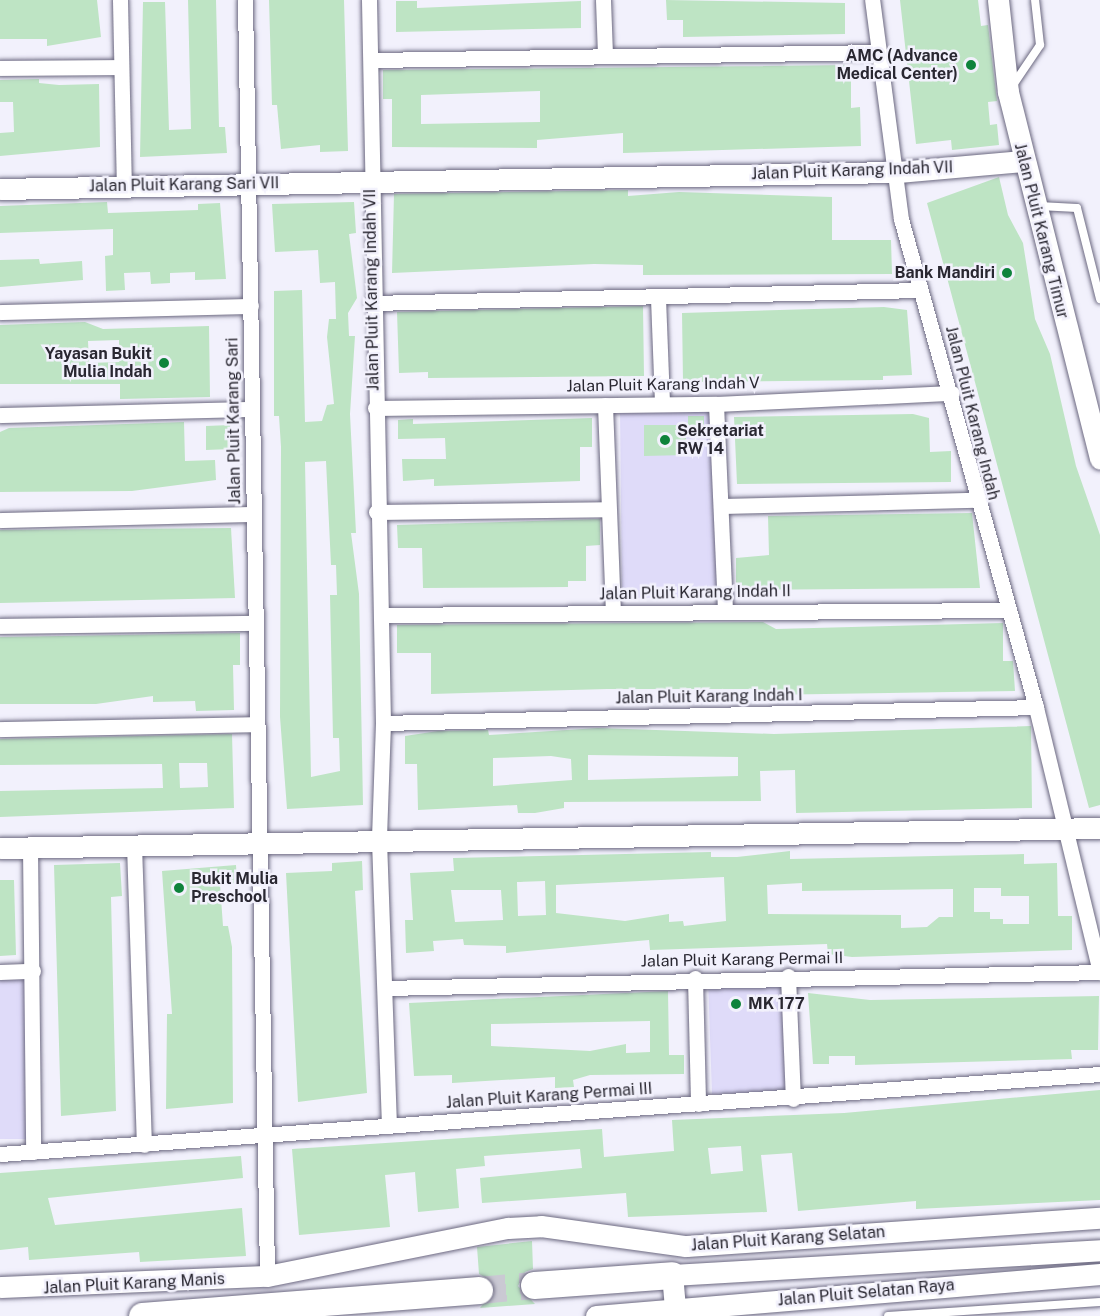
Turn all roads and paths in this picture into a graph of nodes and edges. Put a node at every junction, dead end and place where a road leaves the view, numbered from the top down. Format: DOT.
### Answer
graph roads {
  1 [pos="120,0"];
  2 [pos="245,0"];
  3 [pos="369,0"];
  4 [pos="603,0"];
  5 [pos="872,0"];
  6 [pos="998,0"];
  7 [pos="1035,0"];
  8 [pos="879,52"];
  9 [pos="605,55"];
  10 [pos="371,60"];
  11 [pos="121,67"];
  12 [pos="0,68"];
  13 [pos="1008,92"];
  14 [pos="1024,161"];
  15 [pos="897,172"];
  16 [pos="369,180"];
  17 [pos="250,183"];
  18 [pos="124,186"];
  19 [pos="0,189"];
  20 [pos="1034,206"];
  21 [pos="920,290"];
  22 [pos="658,298"];
  23 [pos="1100,299"];
  24 [pos="372,303"];
  25 [pos="251,306"];
  26 [pos="0,312"];
  27 [pos="952,393"];
  28 [pos="662,403"];
  29 [pos="716,404"];
  30 [pos="605,405"];
  31 [pos="375,408"];
  32 [pos="250,409"];
  33 [pos="0,415"];
  34 [pos="1100,459"];
  35 [pos="975,500"];
  36 [pos="722,506"];
  37 [pos="608,509"];
  38 [pos="376,512"];
  39 [pos="253,514"];
  40 [pos="0,520"];
  41 [pos="725,610"];
  42 [pos="1008,610"];
  43 [pos="613,612"];
  44 [pos="382,615"];
  45 [pos="255,623"];
  46 [pos="0,626"];
  47 [pos="1036,706"];
  48 [pos="383,723"];
  49 [pos="257,724"];
  50 [pos="0,729"];
  51 [pos="1100,828"];
  52 [pos="1065,830"];
  53 [pos="379,840"];
  54 [pos="257,842"];
  55 [pos="134,845"];
  56 [pos="30,847"];
  57 [pos="0,848"];
  58 [pos="33,970"];
  59 [pos="0,972"];
  60 [pos="1100,972"];
  61 [pos="788,976"];
  62 [pos="695,978"];
  63 [pos="385,988"];
  64 [pos="1100,1074"];
  65 [pos="793,1099"];
  66 [pos="698,1104"];
  67 [pos="389,1126"];
  68 [pos="264,1137"];
  69 [pos="144,1145"];
  70 [pos="33,1152"];
  71 [pos="0,1154"];
  72 [pos="1100,1218"];
  73 [pos="1100,1250"];
  74 [pos="1100,1274"];
  75 [pos="672,1275"];
  76 [pos="267,1276"];
  77 [pos="534,1285"];
  78 [pos="0,1287"];
  79 [pos="479,1290"];
  80 [pos="1100,1302"];
  81 [pos="675,1308"];
  82 [pos="142,1316"];
  83 [pos="596,1316"];
  84 [pos="888,1316"];
  1 -- 11 [label="street"];
  2 -- 17 [label="street, Jalan Pluit Karang Sari"];
  3 -- 10 [label="street"];
  4 -- 9 [label="street"];
  5 -- 8 [label="street, Jalan Pluit Karang Indah"];
  6 -- 13 [label="street, Jalan Pluit Karang Timur"];
  7 -- 13 [label="lane"];
  8 -- 9 [label="street"];
  8 -- 15 [label="street, Jalan Pluit Karang Indah"];
  9 -- 10 [label="street"];
  10 -- 16 [label="street"];
  11 -- 12 [label="street"];
  11 -- 18 [label="street"];
  13 -- 14 [label="street, Jalan Pluit Karang Timur"];
  14 -- 15 [label="street, Jalan Pluit Karang Indah VII"];
  14 -- 20 [label="street, Jalan Pluit Karang Timur"];
  15 -- 16 [label="street, Jalan Pluit Karang Indah VII"];
  15 -- 21 [label="street, Jalan Pluit Karang Indah"];
  16 -- 17 [label="street, Jalan Pluit Karang Sari VII"];
  16 -- 24 [label="street, Jalan Pluit Karang Indah VII"];
  17 -- 18 [label="street, Jalan Pluit Karang Sari VII"];
  17 -- 25 [label="street, Jalan Pluit Karang Sari"];
  18 -- 19 [label="street, Jalan Pluit Karang Sari VII"];
  20 -- 23 [label="lane"];
  20 -- 34 [label="street, Jalan Pluit Karang Timur"];
  21 -- 22 [label="street"];
  21 -- 27 [label="street, Jalan Pluit Karang Indah"];
  22 -- 24 [label="street"];
  22 -- 28 [label="street"];
  24 -- 31 [label="street, Jalan Pluit Karang Indah VII"];
  25 -- 26 [label="street"];
  25 -- 32 [label="street, Jalan Pluit Karang Sari"];
  27 -- 29 [label="street, Jalan Pluit Karang Indah V"];
  27 -- 35 [label="street, Jalan Pluit Karang Indah"];
  28 -- 29 [label="street, Jalan Pluit Karang Indah V"];
  28 -- 30 [label="street, Jalan Pluit Karang Indah V"];
  29 -- 36 [label="street"];
  30 -- 31 [label="street, Jalan Pluit Karang Indah V"];
  30 -- 37 [label="street"];
  31 -- 38 [label="street, Jalan Pluit Karang Indah VII"];
  32 -- 33 [label="street"];
  32 -- 39 [label="street, Jalan Pluit Karang Sari"];
  35 -- 36 [label="street"];
  35 -- 42 [label="street, Jalan Pluit Karang Indah"];
  36 -- 41 [label="street"];
  37 -- 38 [label="street"];
  37 -- 43 [label="street"];
  38 -- 44 [label="street, Jalan Pluit Karang Indah VII"];
  39 -- 40 [label="street"];
  39 -- 45 [label="street, Jalan Pluit Karang Sari"];
  41 -- 42 [label="street, Jalan Pluit Karang Indah II"];
  41 -- 43 [label="street, Jalan Pluit Karang Indah II"];
  42 -- 47 [label="street, Jalan Pluit Karang Indah"];
  43 -- 44 [label="street, Jalan Pluit Karang Indah II"];
  44 -- 48 [label="street, Jalan Pluit Karang Indah VII"];
  45 -- 46 [label="street"];
  45 -- 49 [label="street, Jalan Pluit Karang Sari"];
  47 -- 48 [label="street, Jalan Pluit Karang Indah I"];
  47 -- 52 [label="street, Jalan Pluit Karang Indah"];
  48 -- 53 [label="street, Jalan Pluit Karang Indah VII"];
  49 -- 50 [label="street"];
  49 -- 54 [label="street, Jalan Pluit Karang Sari"];
  51 -- 52 [label="street"];
  52 -- 53 [label="street"];
  52 -- 60 [label="street, Jalan Pluit Karang Indah"];
  53 -- 54 [label="street"];
  53 -- 63 [label="street, Jalan Pluit Karang Indah VII"];
  54 -- 55 [label="street"];
  54 -- 68 [label="street, Jalan Pluit Karang Sari"];
  55 -- 56 [label="street"];
  55 -- 69 [label="street"];
  56 -- 57 [label="street"];
  56 -- 58 [label="street"];
  58 -- 59 [label="street"];
  58 -- 70 [label="street"];
  60 -- 61 [label="street, Jalan Pluit Karang Permai II"];
  61 -- 62 [label="street, Jalan Pluit Karang Permai II"];
  61 -- 65 [label="street"];
  62 -- 63 [label="street, Jalan Pluit Karang Permai II"];
  62 -- 66 [label="street"];
  63 -- 67 [label="street, Jalan Pluit Karang Indah VII"];
  64 -- 65 [label="street, Jalan Pluit Karang Permai III"];
  65 -- 66 [label="street, Jalan Pluit Karang Permai III"];
  66 -- 67 [label="street, Jalan Pluit Karang Permai III"];
  67 -- 68 [label="street, Jalan Pluit Karang Permai III"];
  68 -- 69 [label="street, Jalan Pluit Karang Permai III"];
  68 -- 76 [label="street, Jalan Pluit Karang Sari"];
  69 -- 70 [label="street, Jalan Pluit Karang Permai III"];
  70 -- 71 [label="street, Jalan Pluit Karang Permai III"];
  72 -- 76 [label="street, Jalan Pluit Karang Selatan"];
  73 -- 75 [label="street, Jalan Pluit Selatan Raya"];
  74 -- 81 [label="street, Jalan Pluit Selatan Raya"];
  75 -- 77 [label="highway"];
  75 -- 81 [label="street"];
  76 -- 78 [label="street, Jalan Pluit Karang Manis"];
  79 -- 82 [label="highway"];
  80 -- 84 [label="lane"];
  81 -- 83 [label="street, Jalan Pluit Selatan Raya"];
}
